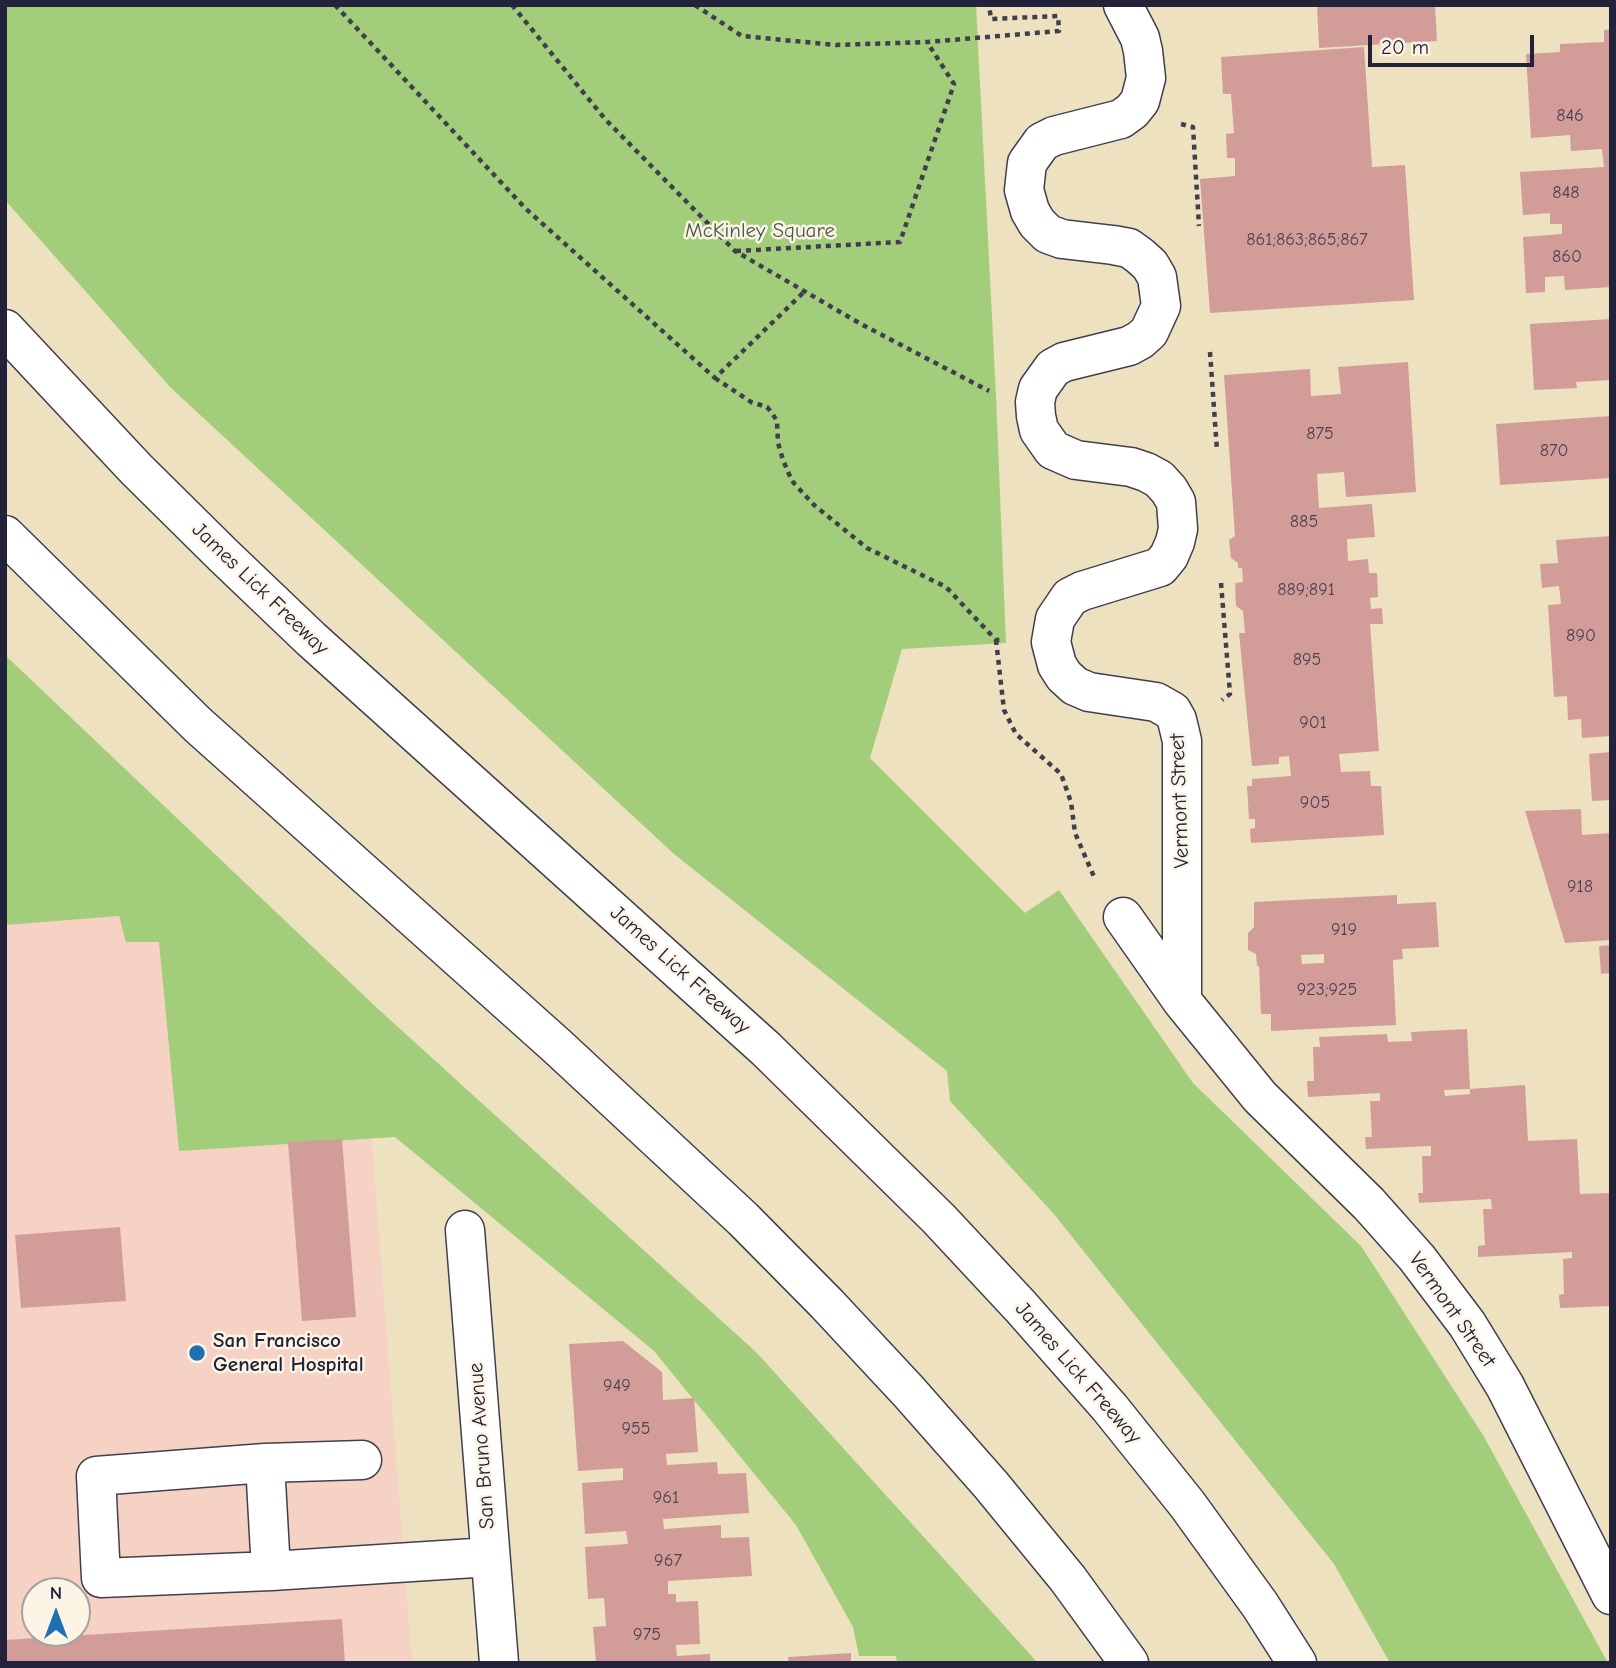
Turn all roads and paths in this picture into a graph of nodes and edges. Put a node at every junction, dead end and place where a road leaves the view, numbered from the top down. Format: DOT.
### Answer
graph roads {
  1 [pos="335,5"];
  2 [pos="512,5"];
  3 [pos="695,5"];
  4 [pos="989,5"];
  5 [pos="1123,5"];
  6 [pos="927,42"];
  7 [pos="1193,127"];
  8 [pos="1199,226"];
  9 [pos="735,251"];
  10 [pos="805,291"];
  11 [pos="5,329"];
  12 [pos="1210,352"];
  13 [pos="715,378"];
  14 [pos="1035,402"];
  15 [pos="1217,450"];
  16 [pos="5,535"];
  17 [pos="1221,583"];
  18 [pos="996,640"];
  19 [pos="1051,642"];
  20 [pos="1230,695"];
  21 [pos="1123,917"];
  22 [pos="1182,1002"];
  23 [pos="465,1230"];
  24 [pos="362,1460"];
  25 [pos="265,1463"];
  26 [pos="490,1557"];
  27 [pos="271,1571"];
  28 [pos="1611,1595"];
  29 [pos="499,1663"];
  30 [pos="1129,1663"];
  31 [pos="1297,1663"];
  1 -- 13 [label="path"];
  2 -- 9 [label="path"];
  3 -- 6 [label="path"];
  4 -- 6 [label="path"];
  5 -- 14 [label="main road"];
  6 -- 9 [label="path"];
  7 -- 8 [label="path"];
  9 -- 10 [label="path"];
  10 -- 13 [label="path"];
  10 -- 14 [label="path"];
  11 -- 31 [label="main road, James Lick Freeway"];
  12 -- 15 [label="path"];
  13 -- 18 [label="path"];
  14 -- 19 [label="main road"];
  16 -- 30 [label="main road"];
  17 -- 20 [label="path"];
  18 -- 19 [label="path"];
  18 -- 21 [label="path"];
  19 -- 22 [label="main road, Vermont Street"];
  21 -- 22 [label="main road, Vermont Street"];
  22 -- 28 [label="main road, Vermont Street"];
  23 -- 26 [label="main road, San Bruno Avenue"];
  24 -- 25 [label="main road"];
  25 -- 27 [label="main road"];
  25 -- 27 [label="main road"];
  26 -- 27 [label="main road"];
  26 -- 29 [label="main road, San Bruno Avenue"];
}
